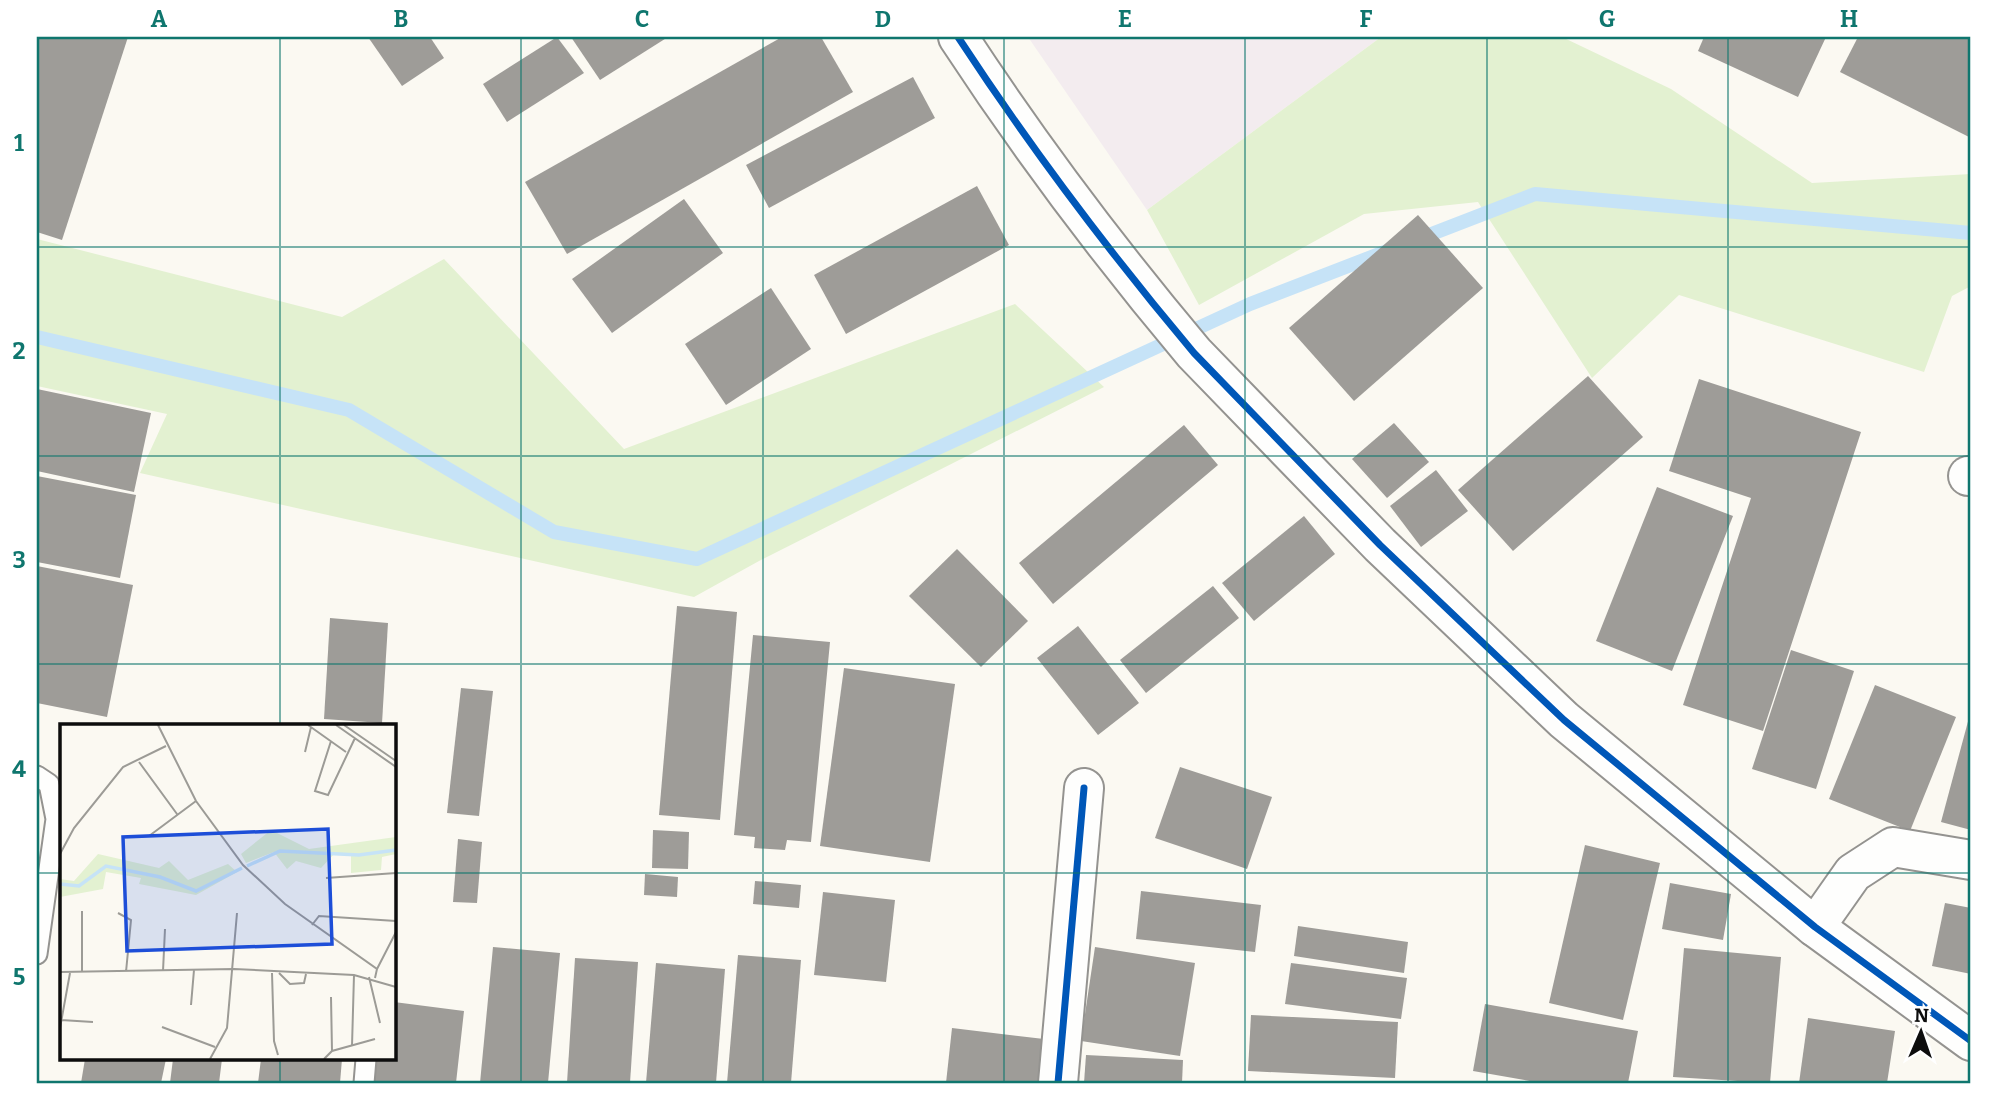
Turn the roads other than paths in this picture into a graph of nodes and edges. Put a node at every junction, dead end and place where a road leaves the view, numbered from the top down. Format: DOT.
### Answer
graph roads {
  1 [pos="958,37"];
  2 [pos="37,776"];
  3 [pos="1084,788"];
  4 [pos="1971,860"];
  5 [pos="1815,927"];
  6 [pos="37,954"];
  7 [pos="1971,1041"];
  8 [pos="366,1060"];
  9 [pos="364,1083"];
  10 [pos="1058,1083"];
  1 -- 5 [label="street"];
  2 -- 6 [label="lane"];
  3 -- 10 [label="street"];
  4 -- 5 [label="street"];
  5 -- 7 [label="street"];
  8 -- 9 [label="lane"];
}
